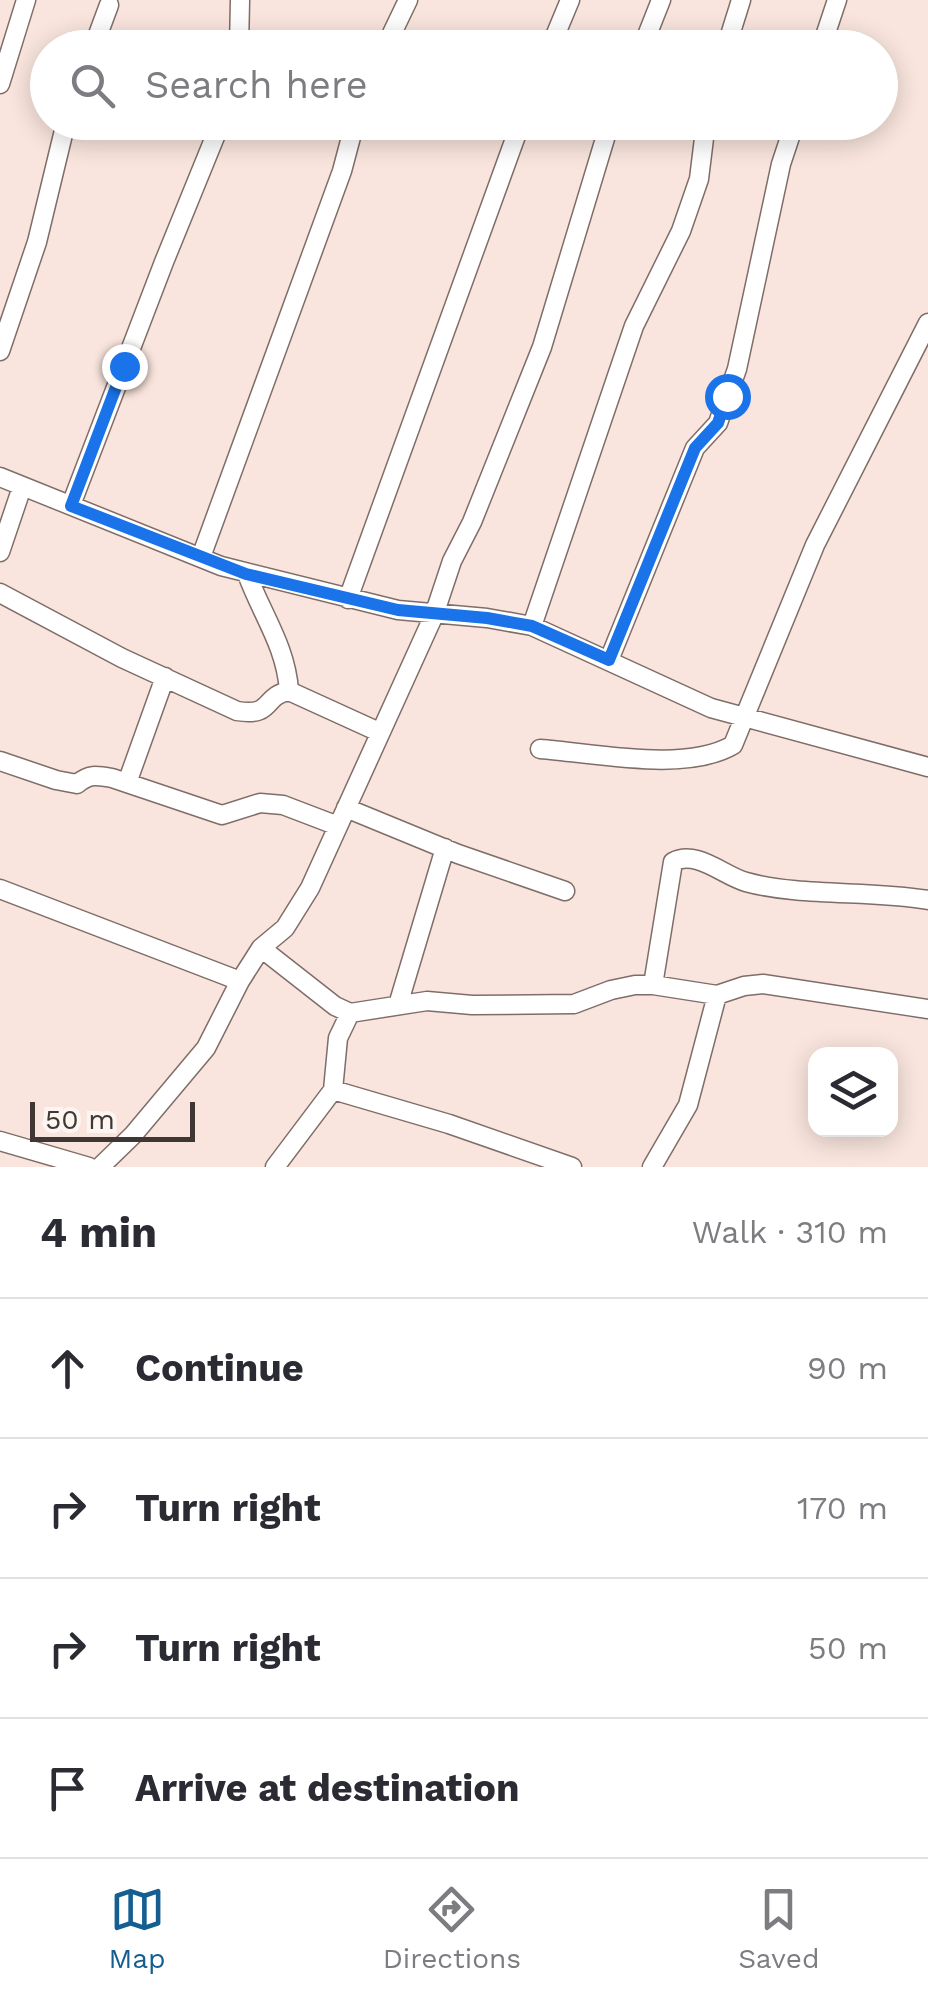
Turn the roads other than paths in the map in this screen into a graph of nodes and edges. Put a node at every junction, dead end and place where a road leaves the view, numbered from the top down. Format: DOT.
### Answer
graph roads {
  1 [pos="26,0"];
  2 [pos="240,0"];
  3 [pos="408,0"];
  4 [pos="570,0"];
  5 [pos="661,0"];
  6 [pos="742,0"];
  7 [pos="837,0"];
  8 [pos="109,5"];
  9 [pos="100,30"];
  10 [pos="239,30"];
  11 [pos="394,30"];
  12 [pos="558,30"];
  13 [pos="649,30"];
  14 [pos="732,30"];
  15 [pos="827,30"];
  16 [pos="0,84"];
  17 [pos="62,140"];
  18 [pos="214,140"];
  19 [pos="350,140"];
  20 [pos="514,140"];
  21 [pos="605,140"];
  22 [pos="704,140"];
  23 [pos="789,140"];
  24 [pos="928,324"];
  25 [pos="0,351"];
  26 [pos="0,477"];
  27 [pos="22,487"];
  28 [pos="71,506"];
  29 [pos="0,552"];
  30 [pos="200,557"];
  31 [pos="246,574"];
  32 [pos="0,593"];
  33 [pos="348,598"];
  34 [pos="434,615"];
  35 [pos="532,626"];
  36 [pos="609,660"];
  37 [pos="165,678"];
  38 [pos="290,691"];
  39 [pos="746,720"];
  40 [pos="379,732"];
  41 [pos="540,748"];
  42 [pos="0,761"];
  43 [pos="928,768"];
  44 [pos="128,783"];
  45 [pos="346,808"];
  46 [pos="338,826"];
  47 [pos="445,848"];
  48 [pos="0,889"];
  49 [pos="565,891"];
  50 [pos="928,900"];
  51 [pos="261,948"];
  52 [pos="240,981"];
  53 [pos="653,985"];
  54 [pos="718,996"];
  55 [pos="398,1004"];
  56 [pos="928,1010"];
  57 [pos="350,1013"];
  58 [pos="333,1090"];
  59 [pos="0,1141"];
  60 [pos="89,1167"];
  61 [pos="100,1167"];
  62 [pos="275,1167"];
  63 [pos="572,1167"];
  64 [pos="652,1167"];
  1 -- 16 [label="street"];
  2 -- 10 [label="street"];
  3 -- 11 [label="street"];
  4 -- 12 [label="street"];
  5 -- 13 [label="street"];
  6 -- 14 [label="street"];
  7 -- 15 [label="street"];
  8 -- 9 [label="street"];
  17 -- 25 [label="street"];
  18 -- 28 [label="street"];
  19 -- 30 [label="street"];
  20 -- 33 [label="street"];
  21 -- 34 [label="street"];
  22 -- 35 [label="street"];
  23 -- 36 [label="street"];
  24 -- 39 [label="street"];
  26 -- 27 [label="street"];
  27 -- 28 [label="street"];
  27 -- 29 [label="street"];
  28 -- 30 [label="street"];
  30 -- 31 [label="street"];
  31 -- 33 [label="street"];
  31 -- 38 [label="street"];
  32 -- 37 [label="street"];
  33 -- 34 [label="street"];
  34 -- 35 [label="street"];
  34 -- 40 [label="street"];
  35 -- 36 [label="street"];
  36 -- 39 [label="street"];
  37 -- 38 [label="street"];
  37 -- 44 [label="street"];
  38 -- 40 [label="street"];
  39 -- 41 [label="street"];
  39 -- 43 [label="street"];
  40 -- 45 [label="street"];
  42 -- 44 [label="street"];
  44 -- 46 [label="street"];
  45 -- 46 [label="street"];
  45 -- 47 [label="street"];
  46 -- 51 [label="street"];
  47 -- 49 [label="street"];
  47 -- 55 [label="street"];
  48 -- 52 [label="street"];
  50 -- 53 [label="street"];
  51 -- 52 [label="street"];
  51 -- 57 [label="street"];
  52 -- 61 [label="street"];
  53 -- 54 [label="street"];
  53 -- 55 [label="street"];
  54 -- 56 [label="street"];
  54 -- 64 [label="street"];
  55 -- 57 [label="street"];
  57 -- 58 [label="street"];
  58 -- 62 [label="street"];
  58 -- 63 [label="street"];
  59 -- 60 [label="street"];
}
